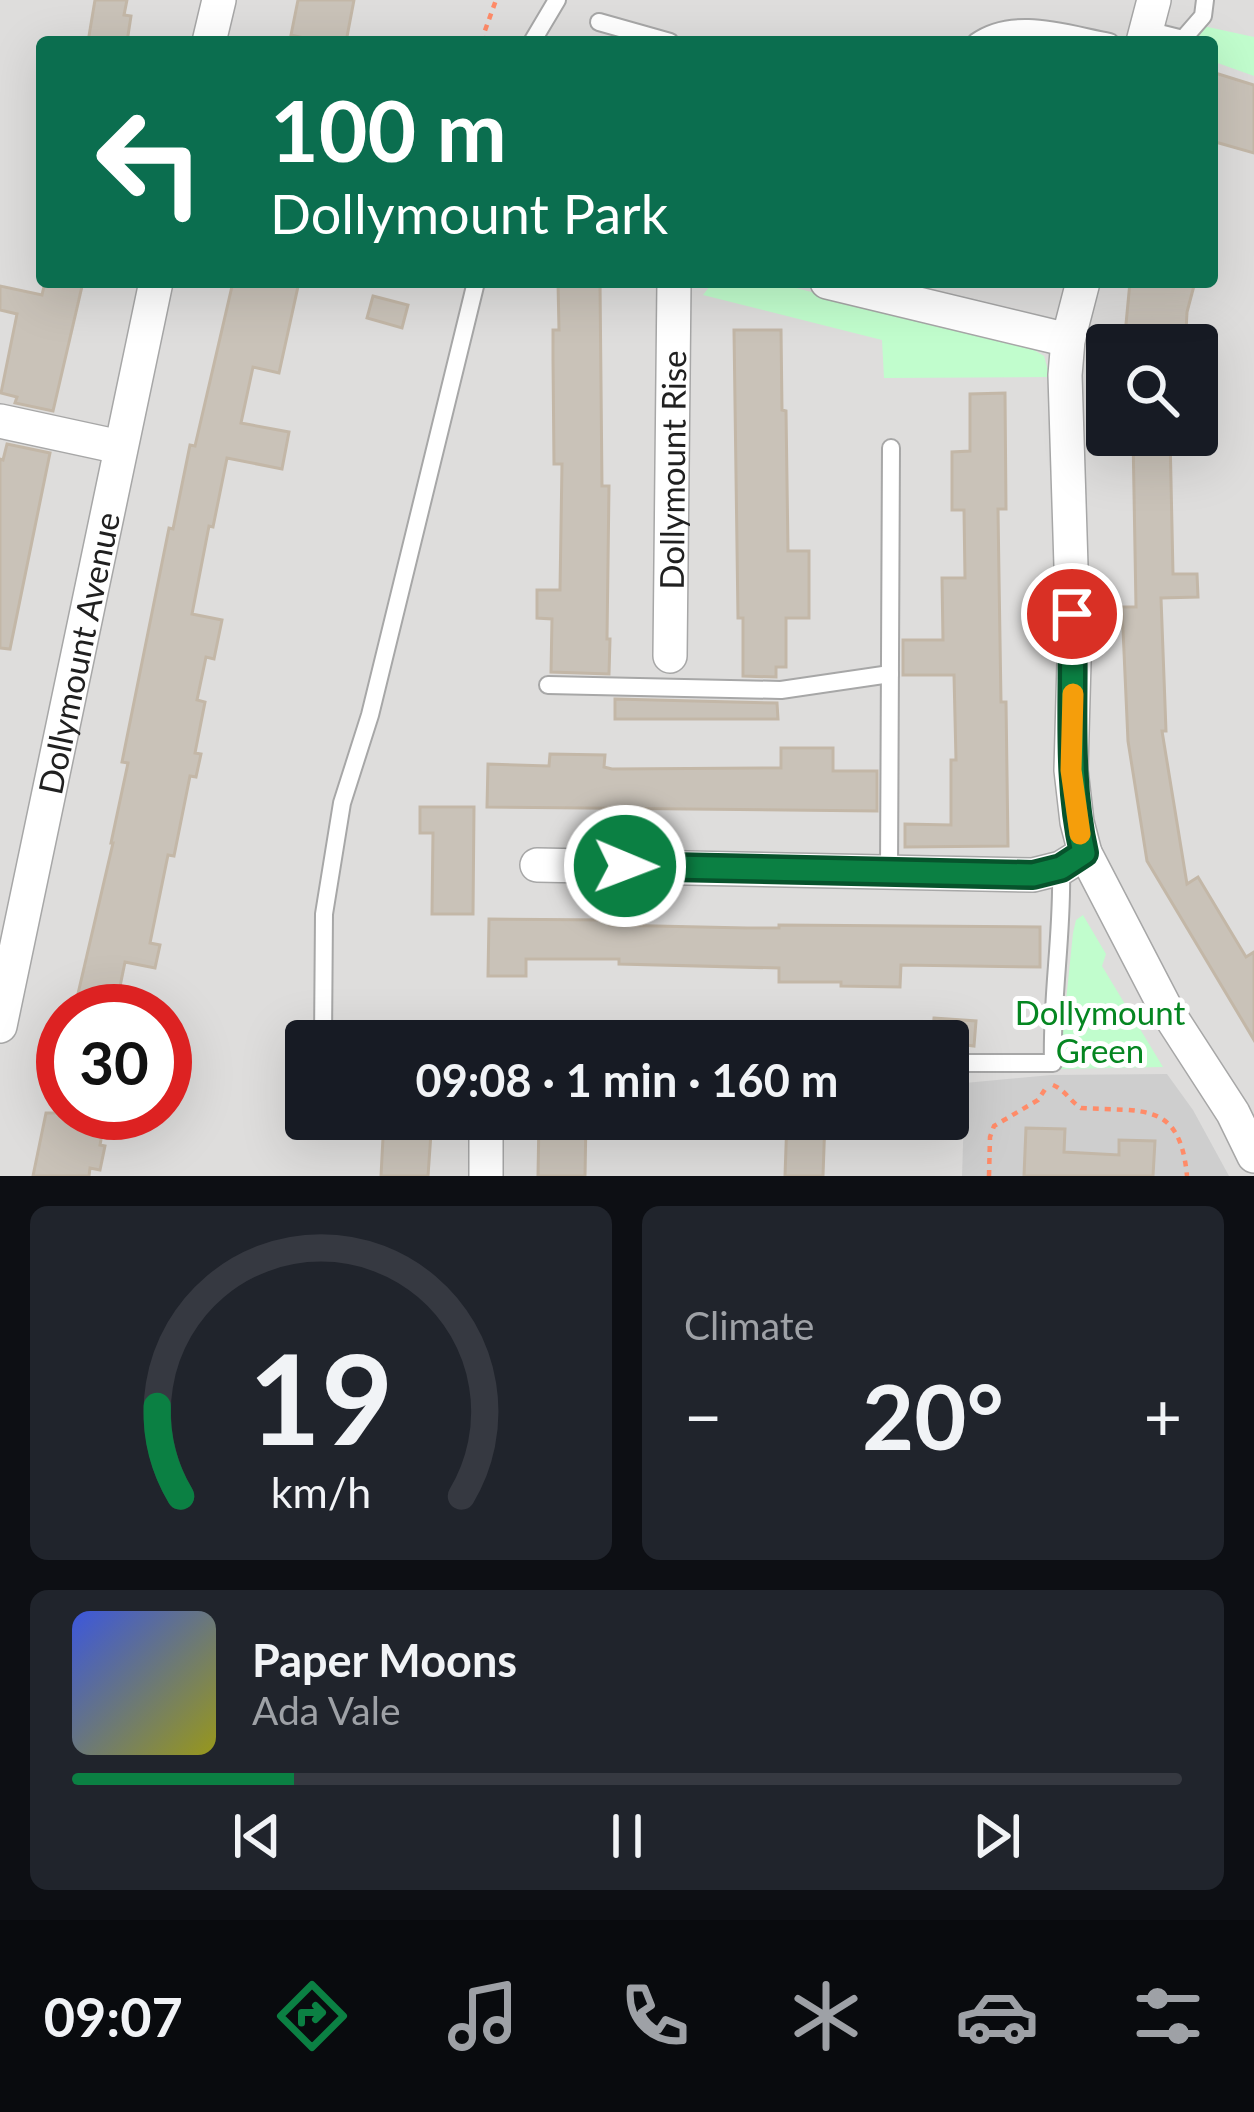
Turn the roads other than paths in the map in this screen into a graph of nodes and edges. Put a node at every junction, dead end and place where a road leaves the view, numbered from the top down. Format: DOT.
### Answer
graph roads {
  1 [pos="219,0"];
  2 [pos="557,0"];
  3 [pos="1205,0"];
  4 [pos="599,22"];
  5 [pos="1148,24"];
  6 [pos="210,36"];
  7 [pos="536,36"];
  8 [pos="649,36"];
  9 [pos="989,36"];
  10 [pos="1076,36"];
  11 [pos="1176,36"];
  12 [pos="1186,36"];
  13 [pos="155,288"];
  14 [pos="475,288"];
  15 [pos="674,288"];
  16 [pos="852,288"];
  17 [pos="1081,288"];
  18 [pos="1068,340"];
  19 [pos="0,422"];
  20 [pos="120,447"];
  21 [pos="891,448"];
  22 [pos="670,656"];
  23 [pos="890,674"];
  24 [pos="548,685"];
  25 [pos="1073,861"];
  26 [pos="537,865"];
  27 [pos="889,871"];
  28 [pos="323,1020"];
  29 [pos="0,1027"];
  30 [pos="969,1064"];
  31 [pos="486,1140"];
  32 [pos="1254,1156"];
  33 [pos="486,1176"];
  1 -- 6 [label="street"];
  2 -- 7 [label="lane"];
  3 -- 12 [label="lane"];
  4 -- 8 [label="lane"];
  5 -- 11 [label="lane"];
  9 -- 10 [label="lane"];
  13 -- 20 [label="street, Dollymount Avenue"];
  14 -- 28 [label="lane"];
  15 -- 22 [label="street, Dollymount Rise"];
  16 -- 18 [label="street"];
  17 -- 18 [label="street"];
  18 -- 25 [label="street"];
  19 -- 20 [label="street"];
  20 -- 29 [label="street, Dollymount Avenue"];
  21 -- 23 [label="lane"];
  23 -- 24 [label="lane"];
  23 -- 27 [label="lane"];
  25 -- 27 [label="street"];
  25 -- 30 [label="lane"];
  25 -- 32 [label="street"];
  26 -- 27 [label="street"];
  31 -- 33 [label="street"];
}
